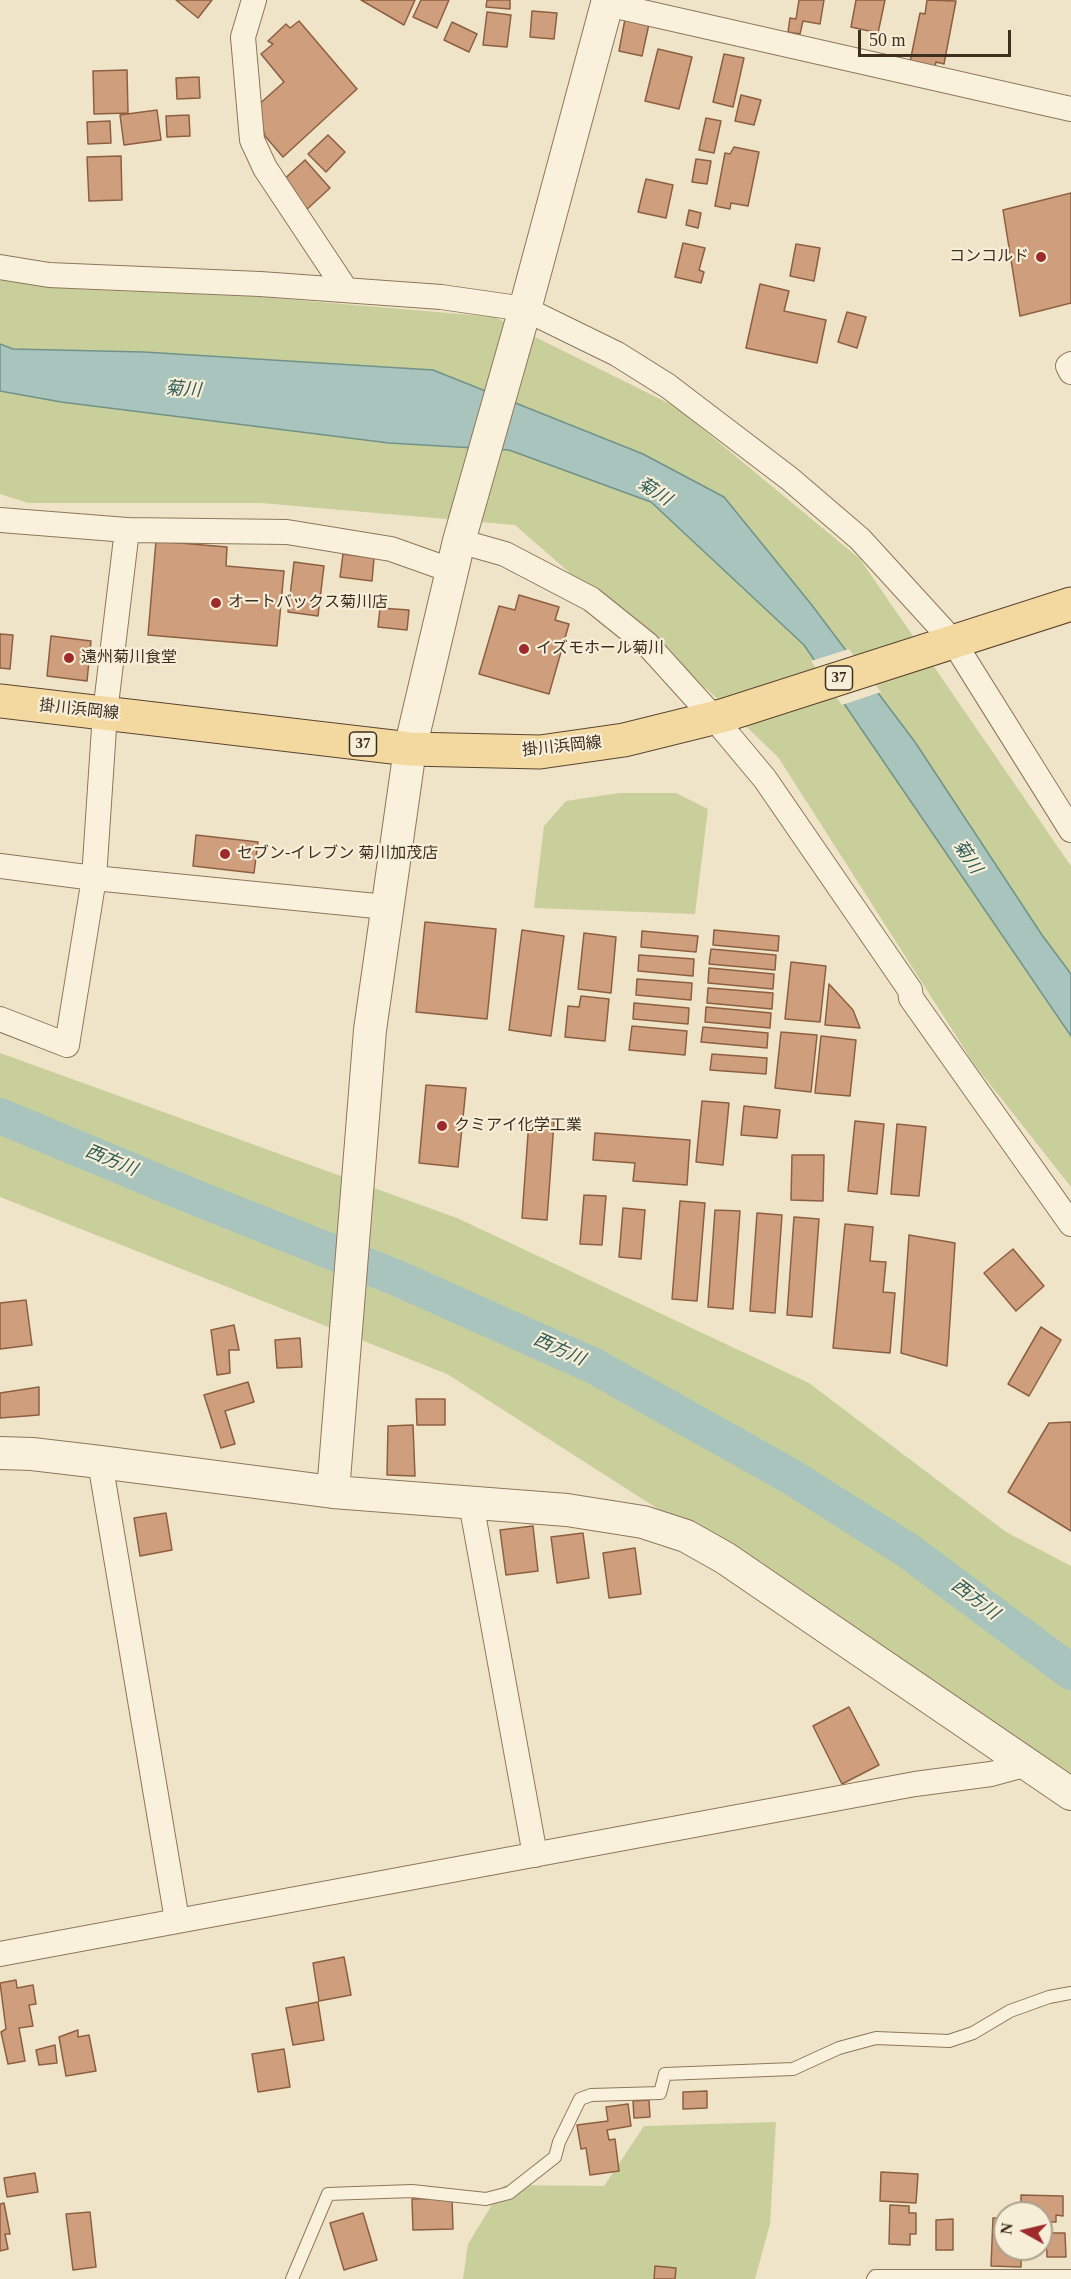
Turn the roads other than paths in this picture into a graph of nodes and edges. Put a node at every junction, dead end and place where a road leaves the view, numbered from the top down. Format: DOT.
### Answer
graph roads {
  1 [pos="254,0"];
  2 [pos="608,2"];
  3 [pos="1071,108"];
  4 [pos="0,267"];
  5 [pos="346,290"];
  6 [pos="524,313"];
  7 [pos="1071,364"];
  8 [pos="1071,372"];
  9 [pos="0,520"];
  10 [pos="127,530"];
  11 [pos="459,547"];
  12 [pos="1071,604"];
  13 [pos="953,641"];
  14 [pos="0,701"];
  15 [pos="105,713"];
  16 [pos="719,716"];
  17 [pos="410,749"];
  18 [pos="1071,830"];
  19 [pos="0,866"];
  20 [pos="94,878"];
  21 [pos="386,908"];
  22 [pos="0,1019"];
  23 [pos="1071,1224"];
  24 [pos="0,1453"];
  25 [pos="100,1462"];
  26 [pos="333,1492"];
  27 [pos="471,1503"];
  28 [pos="1028,1764"];
  29 [pos="1071,1794"];
  30 [pos="535,1855"];
  31 [pos="177,1920"];
  32 [pos="0,1953"];
  33 [pos="1071,1993"];
  34 [pos="1071,2276"];
  35 [pos="292,2279"];
  36 [pos="873,2279"];
  1 -- 5 [label="street"];
  2 -- 3 [label="street"];
  2 -- 6 [label="street"];
  4 -- 5 [label="street"];
  5 -- 6 [label="street"];
  6 -- 11 [label="street"];
  6 -- 13 [label="street"];
  7 -- 8 [label="street"];
  9 -- 10 [label="street"];
  10 -- 11 [label="street"];
  10 -- 15 [label="street"];
  11 -- 16 [label="street"];
  11 -- 17 [label="street"];
  12 -- 13 [label="main road, 掛川浜岡線 / 37"];
  13 -- 16 [label="main road, 掛川浜岡線 / 37"];
  13 -- 18 [label="street"];
  14 -- 15 [label="main road, 掛川浜岡線 / 37"];
  15 -- 17 [label="main road, 掛川浜岡線 / 37"];
  15 -- 20 [label="street"];
  16 -- 17 [label="main road, 掛川浜岡線 / 37"];
  16 -- 23 [label="street"];
  17 -- 21 [label="street"];
  19 -- 20 [label="street"];
  20 -- 21 [label="street"];
  20 -- 22 [label="street"];
  21 -- 26 [label="street"];
  24 -- 25 [label="street"];
  25 -- 26 [label="street"];
  25 -- 31 [label="street"];
  26 -- 27 [label="street"];
  27 -- 28 [label="street"];
  27 -- 30 [label="street"];
  28 -- 29 [label="street"];
  28 -- 30 [label="street"];
  30 -- 31 [label="street"];
  31 -- 32 [label="street"];
  33 -- 35 [label="lane"];
  34 -- 36 [label="lane"];
}
